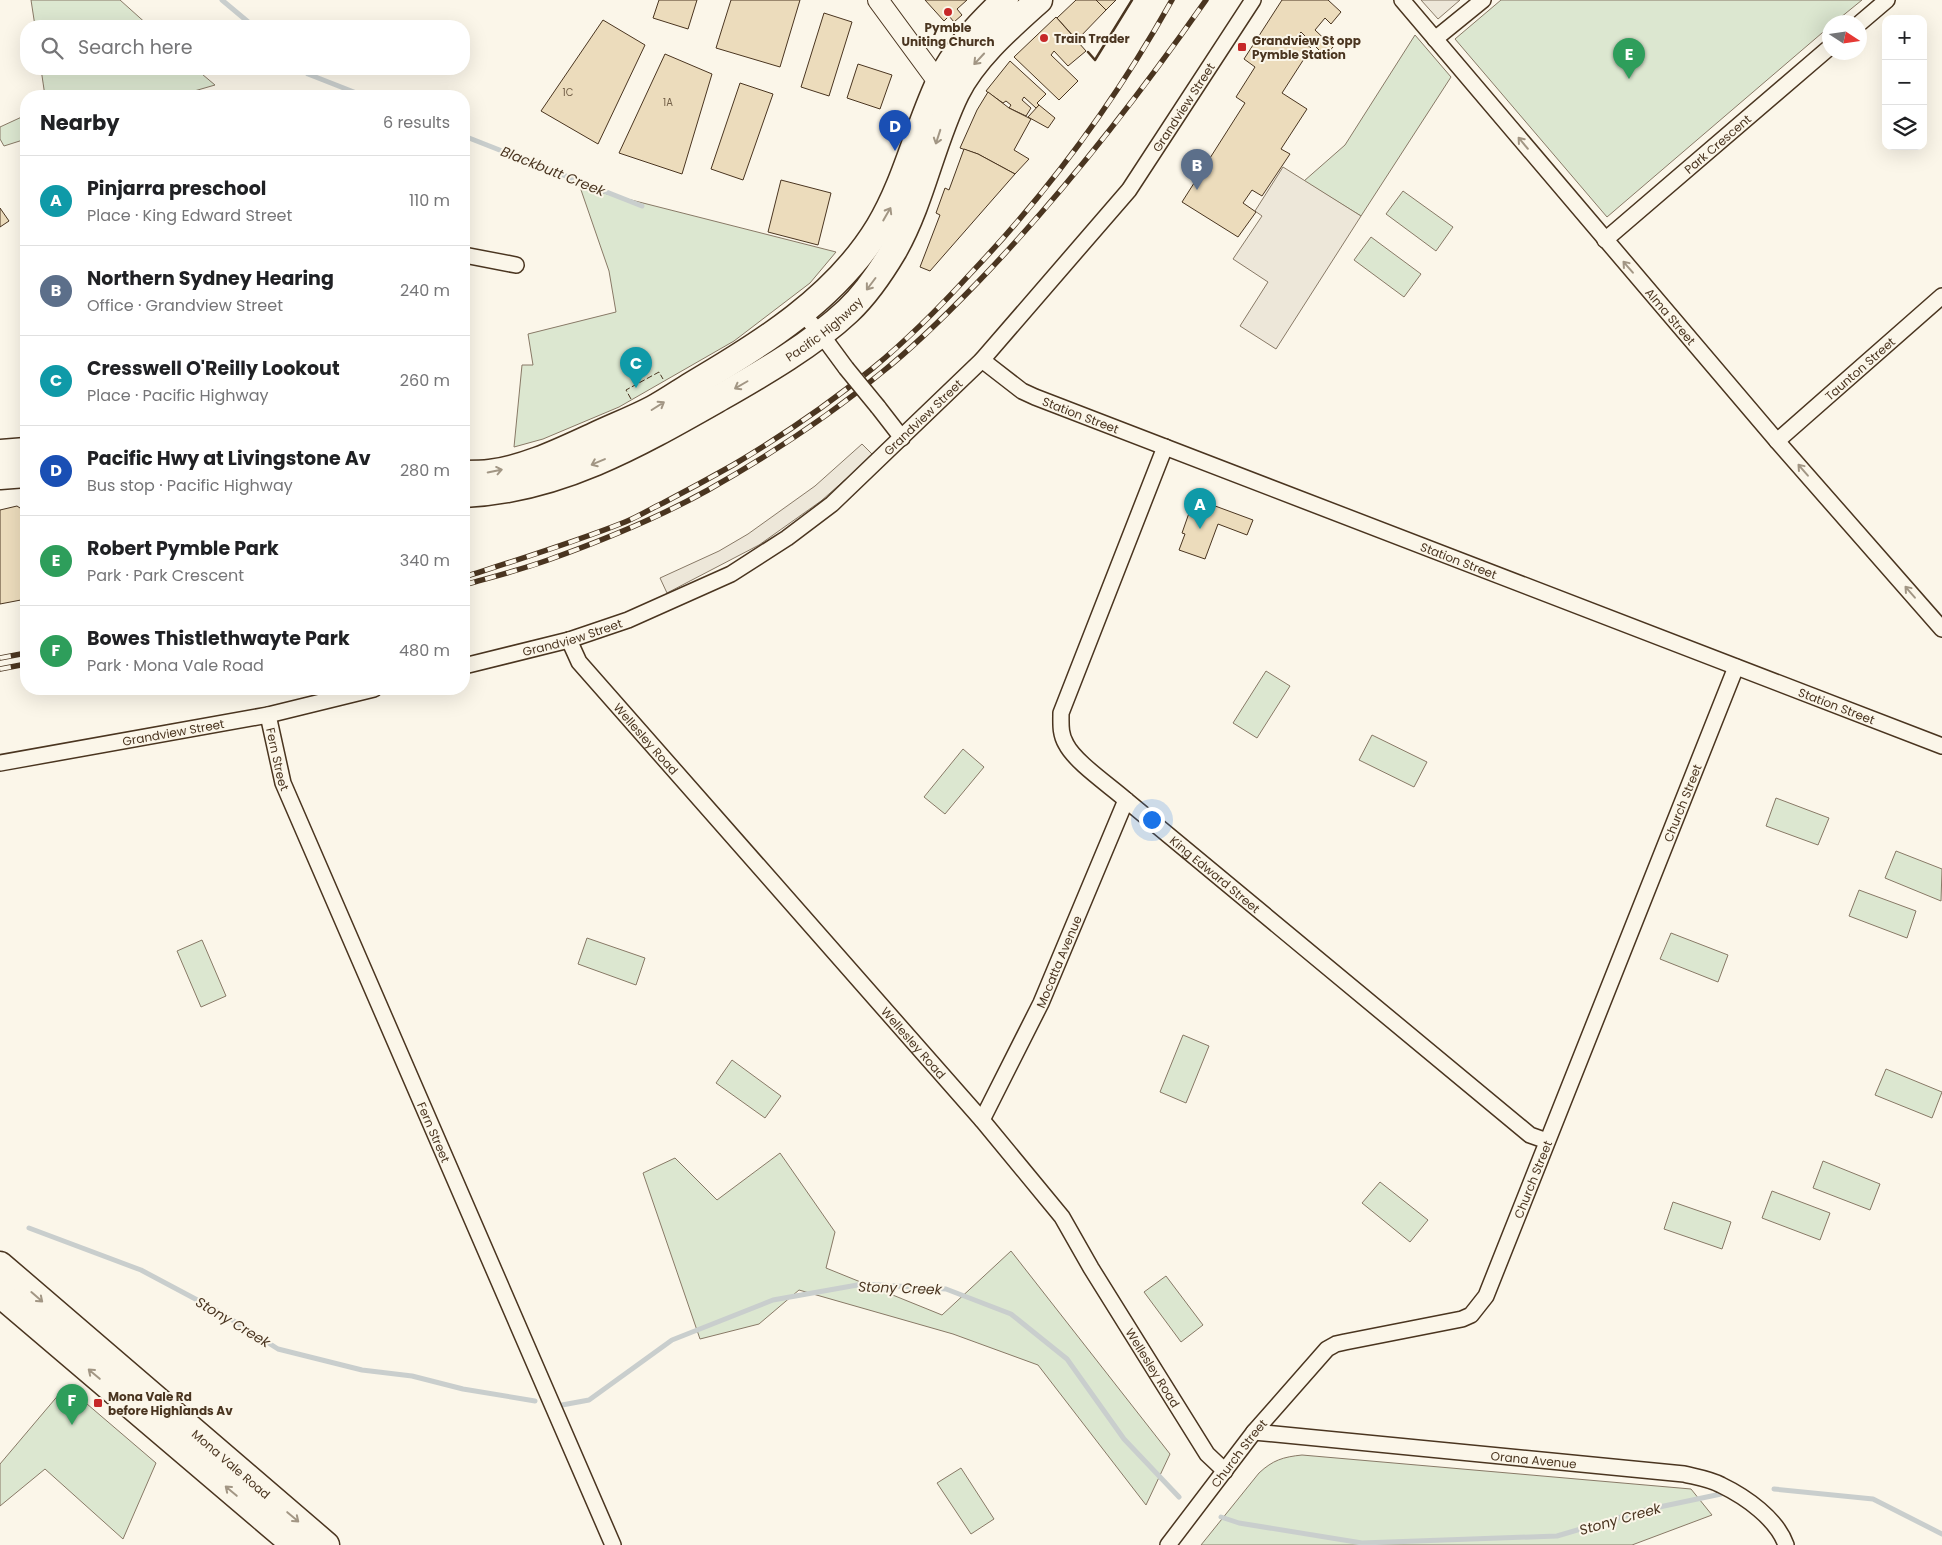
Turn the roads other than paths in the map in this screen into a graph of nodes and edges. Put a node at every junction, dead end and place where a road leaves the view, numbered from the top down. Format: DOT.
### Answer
graph roads {
  1 [pos="878,0"];
  2 [pos="1005,0"];
  3 [pos="1039,0"];
  4 [pos="1253,0"];
  5 [pos="1402,0"];
  6 [pos="1483,0"];
  7 [pos="1887,0"];
  8 [pos="1867,17"];
  9 [pos="1435,39"];
  10 [pos="1822,54"];
  11 [pos="948,87"];
  12 [pos="1605,240"];
  13 [pos="470,256"];
  14 [pos="516,265"];
  15 [pos="1942,296"];
  16 [pos="801,312"];
  17 [pos="821,334"];
  18 [pos="982,360"];
  19 [pos="902,438"];
  20 [pos="1777,441"];
  21 [pos="1165,447"];
  22 [pos="20,451"];
  23 [pos="0,453"];
  24 [pos="20,474"];
  25 [pos="470,474"];
  26 [pos="0,476"];
  27 [pos="470,494"];
  28 [pos="1942,629"];
  29 [pos="569,640"];
  30 [pos="470,665"];
  31 [pos="1736,667"];
  32 [pos="350,695"];
  33 [pos="268,715"];
  34 [pos="1942,746"];
  35 [pos="0,763"];
  36 [pos="1126,800"];
  37 [pos="982,1120"];
  38 [pos="1547,1141"];
  39 [pos="0,1265"];
  40 [pos="0,1294"];
  41 [pos="1254,1432"];
  42 [pos="1225,1470"];
  43 [pos="295,1545"];
  44 [pos="326,1545"];
  45 [pos="613,1545"];
  46 [pos="1168,1545"];
  47 [pos="1786,1545"];
  1 -- 11 [label="street"];
  2 -- 11 [label="highway, Pacific Highway"];
  3 -- 11 [label="highway, Pacific Highway, one-way"];
  4 -- 18 [label="street, Grandview Street"];
  5 -- 9 [label="street, Alma Street"];
  6 -- 9 [label="street"];
  7 -- 8 [label="street"];
  12 -- 9 [label="street, Alma Street, one-way"];
  10 -- 12 [label="street, Park Crescent"];
  16 -- 11 [label="highway, Pacific Highway, one-way"];
  11 -- 17 [label="highway, Pacific Highway, one-way"];
  20 -- 12 [label="street, Alma Street, one-way"];
  13 -- 14 [label="street"];
  15 -- 20 [label="street, Taunton Street"];
  16 -- 17 [label="street"];
  25 -- 16 [label="highway, Pacific Highway, one-way"];
  17 -- 19 [label="street, bridge"];
  17 -- 27 [label="highway, Pacific Highway, one-way"];
  18 -- 19 [label="street, Grandview Street"];
  18 -- 21 [label="street, Station Street"];
  19 -- 29 [label="street, Grandview Street"];
  28 -- 20 [label="street, Alma Street, one-way"];
  21 -- 31 [label="street, Station Street"];
  21 -- 36 [label="street, King Edward Street"];
  22 -- 23 [label="highway"];
  24 -- 26 [label="highway"];
  29 -- 30 [label="street, Grandview Street"];
  29 -- 37 [label="street, Wellesley Road"];
  31 -- 34 [label="street, Station Street"];
  31 -- 38 [label="street, Church Street"];
  32 -- 33 [label="street, Grandview Street"];
  33 -- 35 [label="street, Grandview Street"];
  33 -- 45 [label="street, Fern Street"];
  36 -- 37 [label="street, Mocatta Avenue"];
  36 -- 38 [label="street, King Edward Street"];
  37 -- 42 [label="street, Wellesley Road"];
  38 -- 41 [label="street, Church Street"];
  39 -- 44 [label="highway, Mona Vale Road, one-way"];
  43 -- 40 [label="highway, Mona Vale Road, one-way"];
  41 -- 42 [label="street, Church Street"];
  41 -- 47 [label="street, Orana Avenue"];
  42 -- 46 [label="street, Church Street"];
}
